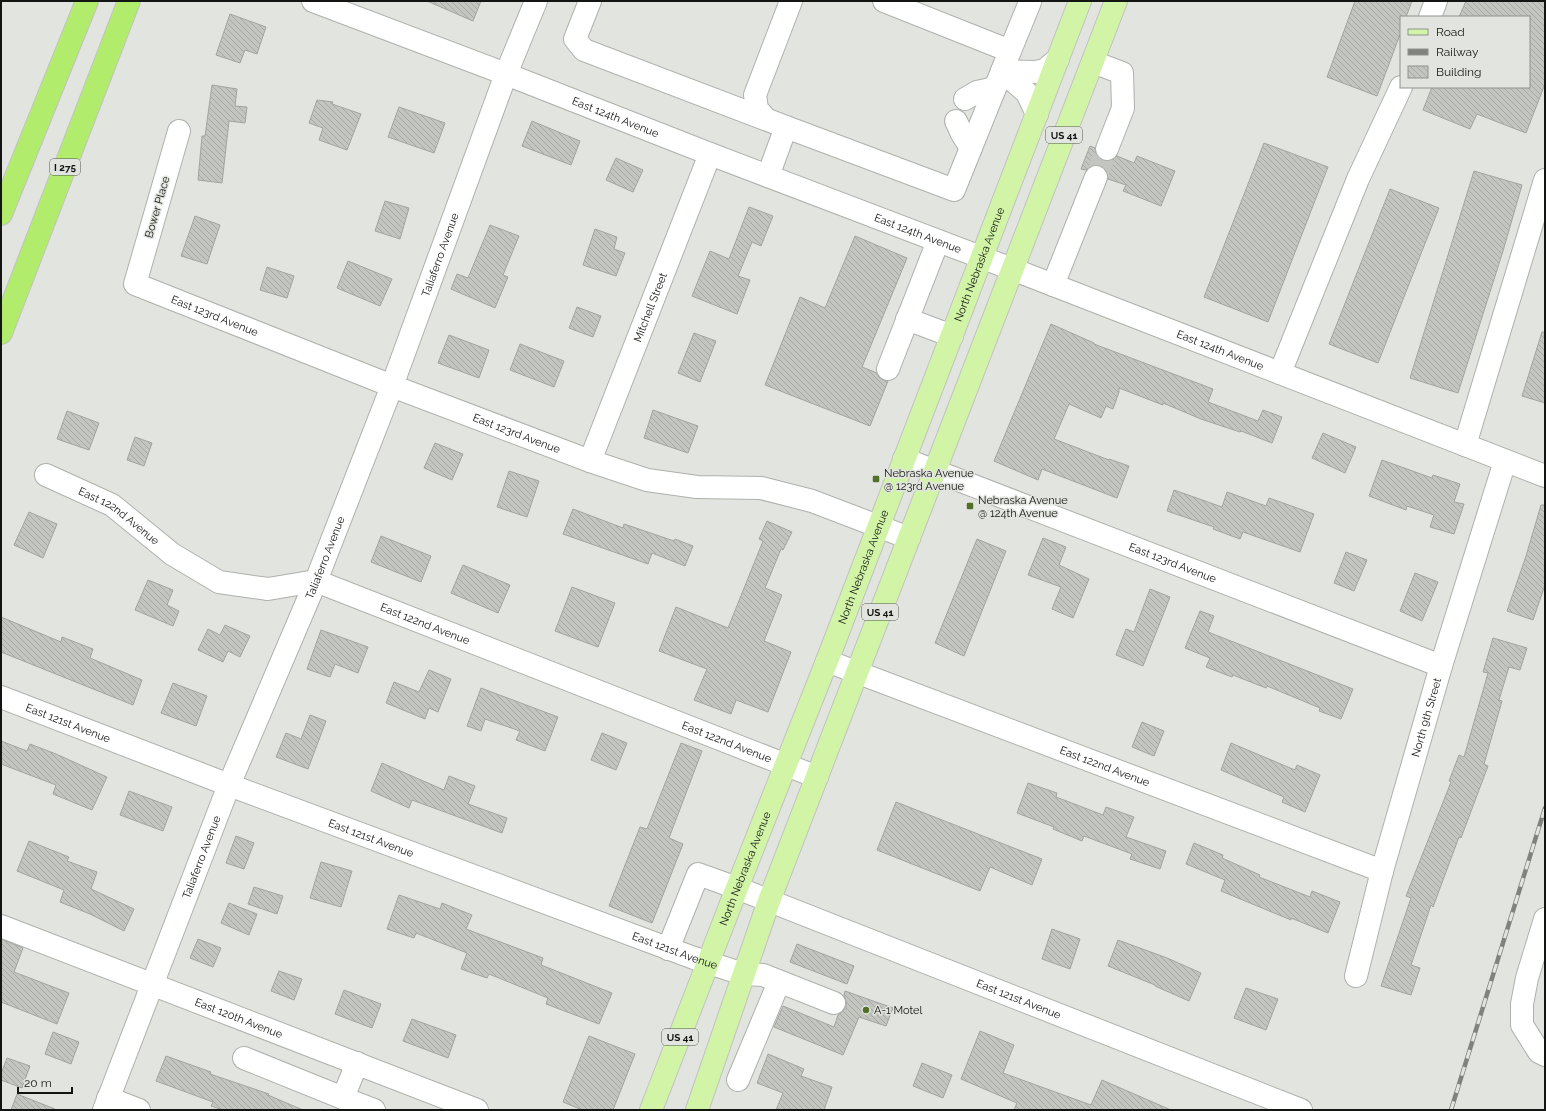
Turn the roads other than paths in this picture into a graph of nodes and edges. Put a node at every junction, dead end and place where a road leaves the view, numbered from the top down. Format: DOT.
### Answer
graph roads {
  1 [pos="87,1"];
  2 [pos="129,1"];
  3 [pos="313,1"];
  4 [pos="536,1"];
  5 [pos="590,1"];
  6 [pos="791,1"];
  7 [pos="884,1"];
  8 [pos="1028,1"];
  9 [pos="1080,1"];
  10 [pos="1116,1"];
  11 [pos="1436,1"];
  12 [pos="1430,16"];
  13 [pos="1010,50"];
  14 [pos="1058,59"];
  15 [pos="1093,62"];
  16 [pos="506,74"];
  17 [pos="999,79"];
  18 [pos="1401,88"];
  19 [pos="965,99"];
  20 [pos="1037,114"];
  21 [pos="766,119"];
  22 [pos="956,121"];
  23 [pos="786,127"];
  24 [pos="179,131"];
  25 [pos="971,148"];
  26 [pos="1107,149"];
  27 [pos="710,154"];
  28 [pos="768,176"];
  29 [pos="1096,177"];
  30 [pos="1545,180"];
  31 [pos="1,214"];
  32 [pos="938,241"];
  33 [pos="982,258"];
  34 [pos="1012,269"];
  35 [pos="135,284"];
  36 [pos="1053,285"];
  37 [pos="908,319"];
  38 [pos="1,333"];
  39 [pos="952,336"];
  40 [pos="888,369"];
  41 [pos="1280,374"];
  42 [pos="392,386"];
  43 [pos="1465,445"];
  44 [pos="904,459"];
  45 [pos="590,461"];
  46 [pos="1505,461"];
  47 [pos="934,471"];
  48 [pos="46,475"];
  49 [pos="1545,476"];
  50 [pos="878,527"];
  51 [pos="909,538"];
  52 [pos="316,581"];
  53 [pos="827,661"];
  54 [pos="1441,666"];
  55 [pos="856,672"];
  56 [pos="1,697"];
  57 [pos="787,765"];
  58 [pos="817,777"];
  59 [pos="229,785"];
  60 [pos="1382,871"];
  61 [pos="737,888"];
  62 [pos="769,901"];
  63 [pos="1545,919"];
  64 [pos="1,926"];
  65 [pos="668,949"];
  66 [pos="708,964"];
  67 [pos="743,974"];
  68 [pos="1356,976"];
  69 [pos="780,982"];
  70 [pos="153,984"];
  71 [pos="834,1003"];
  72 [pos="1542,1053"];
  73 [pos="244,1058"];
  74 [pos="356,1063"];
  75 [pos="738,1080"];
  76 [pos="344,1098"];
  77 [pos="106,1104"];
  78 [pos="139,1110"];
  79 [pos="374,1110"];
  80 [pos="477,1110"];
  81 [pos="651,1110"];
  82 [pos="697,1110"];
  83 [pos="1301,1110"];
  1 -- 31 [label="highway"];
  2 -- 38 [label="highway, I 275"];
  3 -- 16 [label="street, East 124th Avenue"];
  4 -- 16 [label="street, Taliaferro Avenue"];
  5 -- 21 [label="street"];
  6 -- 21 [label="street"];
  7 -- 13 [label="street"];
  8 -- 13 [label="street"];
  9 -- 14 [label="main road, North Nebraska Avenue / US 41"];
  10 -- 15 [label="main road, US 41"];
  11 -- 12 [label="street"];
  13 -- 17 [label="street"];
  14 -- 17 [label="street"];
  14 -- 20 [label="main road, North Nebraska Avenue / US 41"];
  15 -- 26 [label="street"];
  15 -- 34 [label="main road, US 41"];
  16 -- 27 [label="street, East 124th Avenue"];
  16 -- 42 [label="street, Taliaferro Avenue"];
  17 -- 19 [label="street"];
  17 -- 20 [label="street"];
  17 -- 25 [label="street"];
  18 -- 41 [label="street"];
  20 -- 33 [label="main road, North Nebraska Avenue / US 41"];
  21 -- 23 [label="street"];
  22 -- 25 [label="street"];
  23 -- 25 [label="street"];
  23 -- 28 [label="street"];
  24 -- 35 [label="street, Bower Place"];
  27 -- 28 [label="street, East 124th Avenue"];
  27 -- 45 [label="street, Mitchell Street"];
  28 -- 32 [label="street, East 124th Avenue"];
  29 -- 36 [label="street"];
  30 -- 43 [label="street"];
  32 -- 33 [label="street, East 124th Avenue"];
  32 -- 37 [label="street"];
  33 -- 34 [label="street, East 124th Avenue"];
  33 -- 39 [label="main road, North Nebraska Avenue / US 41"];
  34 -- 36 [label="street, East 124th Avenue"];
  34 -- 47 [label="main road, US 41"];
  35 -- 42 [label="street, East 123rd Avenue"];
  36 -- 41 [label="street, East 124th Avenue"];
  37 -- 39 [label="street"];
  37 -- 40 [label="street"];
  39 -- 44 [label="main road, North Nebraska Avenue / US 41"];
  41 -- 43 [label="street, East 124th Avenue"];
  42 -- 45 [label="street, East 123rd Avenue"];
  42 -- 52 [label="street, Taliaferro Avenue"];
  43 -- 46 [label="street, East 124th Avenue"];
  44 -- 47 [label="street, East 123rd Avenue"];
  44 -- 50 [label="main road, North Nebraska Avenue / US 41"];
  45 -- 50 [label="street, East 123rd Avenue"];
  46 -- 49 [label="street, East 124th Avenue"];
  46 -- 54 [label="street, North 9th Street"];
  47 -- 51 [label="main road, US 41"];
  47 -- 54 [label="street, East 123rd Avenue"];
  48 -- 52 [label="street, East 122nd Avenue"];
  50 -- 51 [label="street, East 123rd Avenue"];
  50 -- 53 [label="main road, North Nebraska Avenue / US 41"];
  51 -- 55 [label="main road, US 41"];
  52 -- 57 [label="street, East 122nd Avenue"];
  52 -- 59 [label="street, Taliaferro Avenue"];
  53 -- 55 [label="street, East 122nd Avenue"];
  53 -- 57 [label="main road, North Nebraska Avenue / US 41"];
  54 -- 60 [label="street, North 9th Street"];
  55 -- 58 [label="main road, US 41"];
  55 -- 60 [label="street, East 122nd Avenue"];
  56 -- 59 [label="street, East 121st Avenue"];
  57 -- 58 [label="street, East 122nd Avenue"];
  57 -- 61 [label="main road, North Nebraska Avenue / US 41"];
  58 -- 62 [label="main road, US 41"];
  59 -- 65 [label="street, East 121st Avenue"];
  59 -- 70 [label="street, Taliaferro Avenue"];
  60 -- 68 [label="street, North 9th Street"];
  61 -- 62 [label="street, East 121st Avenue"];
  61 -- 65 [label="street, East 121st Avenue"];
  61 -- 66 [label="main road, North Nebraska Avenue / US 41"];
  62 -- 67 [label="main road, US 41"];
  62 -- 83 [label="street, East 121st Avenue"];
  63 -- 72 [label="street"];
  64 -- 70 [label="street, East 120th Avenue"];
  65 -- 66 [label="street, East 121st Avenue"];
  66 -- 67 [label="street, East 121st Avenue"];
  66 -- 81 [label="main road, North Nebraska Avenue / US 41"];
  67 -- 69 [label="street, East 121st Avenue"];
  67 -- 82 [label="main road, US 41"];
  69 -- 71 [label="street, East 121st Avenue"];
  69 -- 75 [label="street"];
  70 -- 74 [label="street, East 120th Avenue"];
  70 -- 77 [label="street, Taliaferro Avenue"];
  73 -- 76 [label="street"];
  74 -- 76 [label="street"];
  74 -- 80 [label="street, East 120th Avenue"];
  76 -- 79 [label="street"];
  77 -- 78 [label="street"];
}
